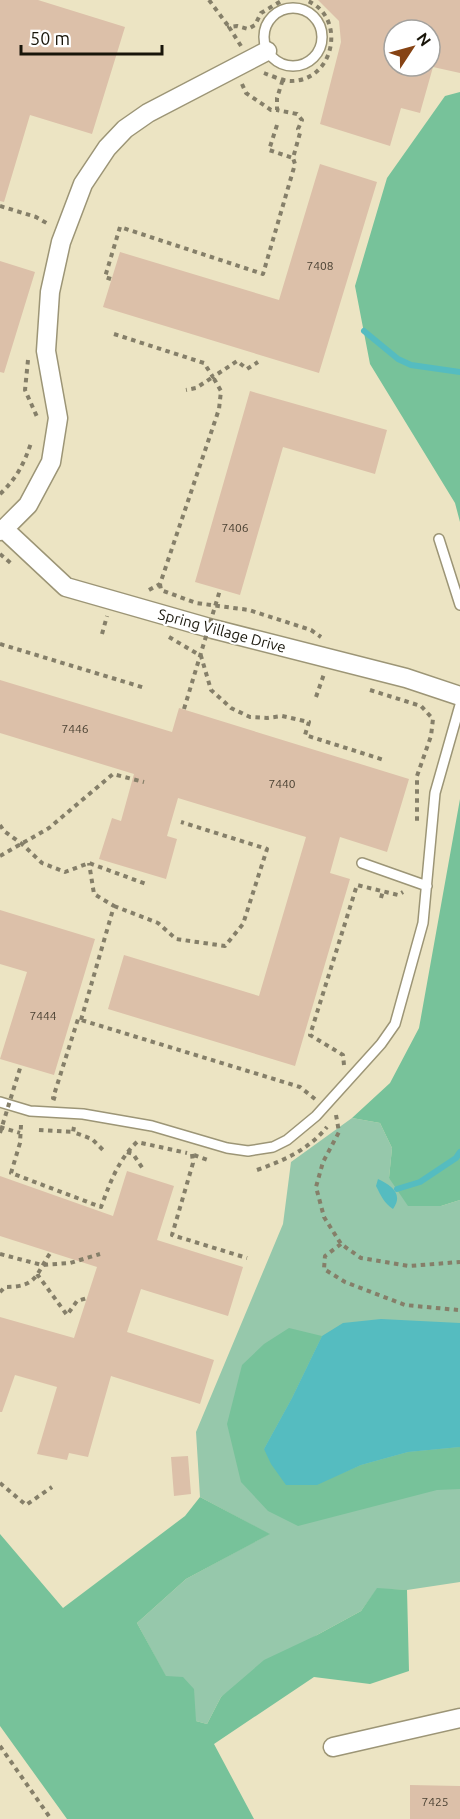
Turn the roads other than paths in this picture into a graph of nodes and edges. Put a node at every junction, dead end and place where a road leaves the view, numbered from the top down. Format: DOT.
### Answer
graph roads {
  1 [pos="267,51"];
  2 [pos="2,530"];
  3 [pos="439,539"];
  4 [pos="460,605"];
  5 [pos="460,696"];
  6 [pos="460,705"];
  7 [pos="362,863"];
  8 [pos="426,886"];
  9 [pos="0,1102"];
  10 [pos="460,1718"];
  11 [pos="333,1747"];
  1 -- 1 [label="lane"];
  1 -- 2 [label="street"];
  2 -- 5 [label="street, Spring Village Drive"];
  3 -- 4 [label="lane"];
  6 -- 8 [label="lane"];
  7 -- 8 [label="lane"];
  8 -- 9 [label="lane"];
  10 -- 11 [label="street"];
}
